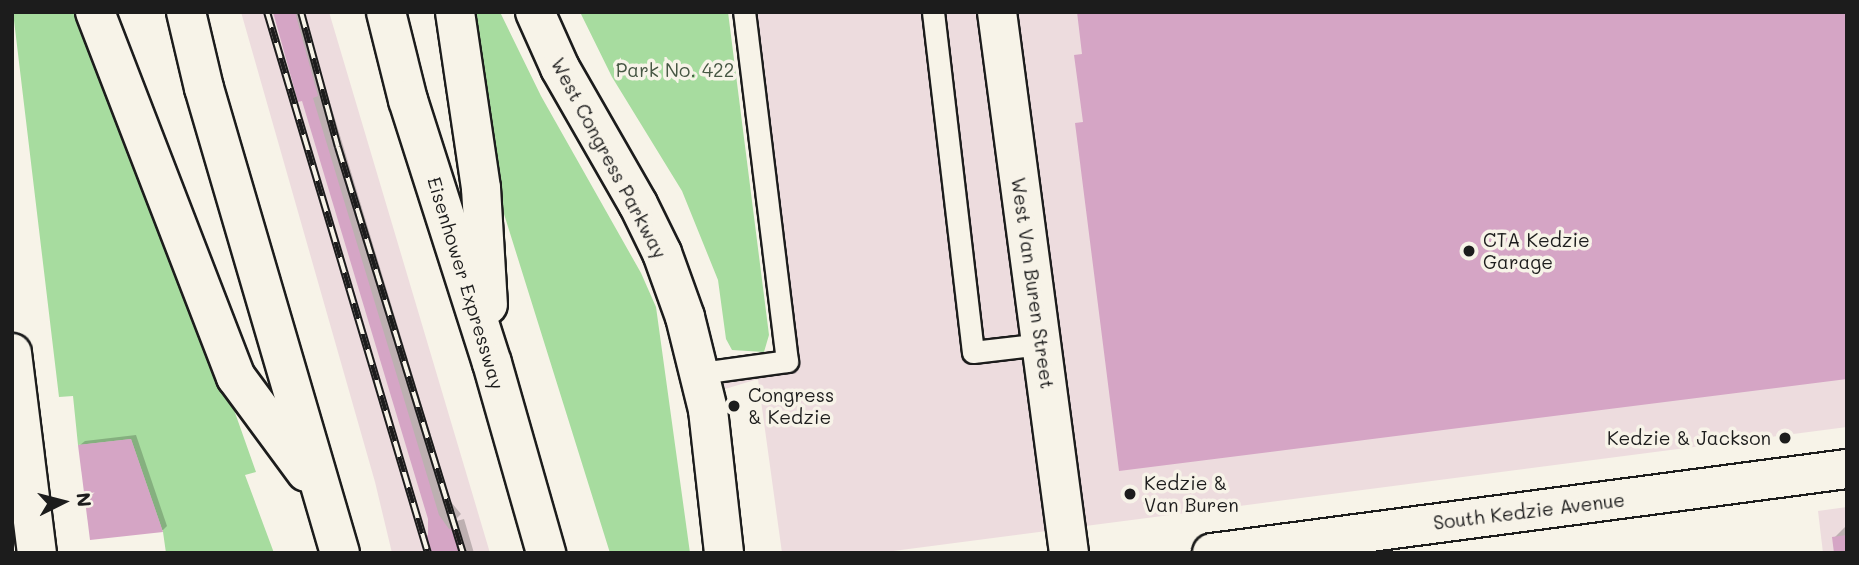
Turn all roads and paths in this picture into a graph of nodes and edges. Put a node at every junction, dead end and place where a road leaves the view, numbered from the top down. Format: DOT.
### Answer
graph roads {
  1 [pos="95,12"];
  2 [pos="186,12"];
  3 [pos="386,12"];
  4 [pos="455,12"];
  5 [pos="535,12"];
  6 [pos="744,12"];
  7 [pos="933,12"];
  8 [pos="998,12"];
  9 [pos="1041,344"];
  10 [pos="12,353"];
  11 [pos="492,363"];
  12 [pos="701,373"];
  13 [pos="1847,469"];
  14 [pos="321,492"];
  15 [pos="1276,549"];
  16 [pos="37,553"];
  17 [pos="340,553"];
  18 [pos="546,553"];
  19 [pos="724,553"];
  20 [pos="1069,553"];
  21 [pos="1212,553"];
  1 -- 14 [label="main road"];
  2 -- 14 [label="main road"];
  3 -- 11 [label="main road, Eisenhower Expressway"];
  4 -- 11 [label="main road"];
  5 -- 12 [label="main road, West Congress Parkway"];
  6 -- 12 [label="lane"];
  7 -- 9 [label="lane"];
  8 -- 9 [label="main road, West Van Buren Street"];
  9 -- 20 [label="main road, West Van Buren Street"];
  10 -- 16 [label="main road"];
  11 -- 18 [label="main road, Eisenhower Expressway"];
  12 -- 19 [label="main road, West Congress Parkway"];
  13 -- 15 [label="main road, South Kedzie Avenue"];
  14 -- 17 [label="main road"];
  15 -- 21 [label="main road, South Kedzie Avenue"];
}
